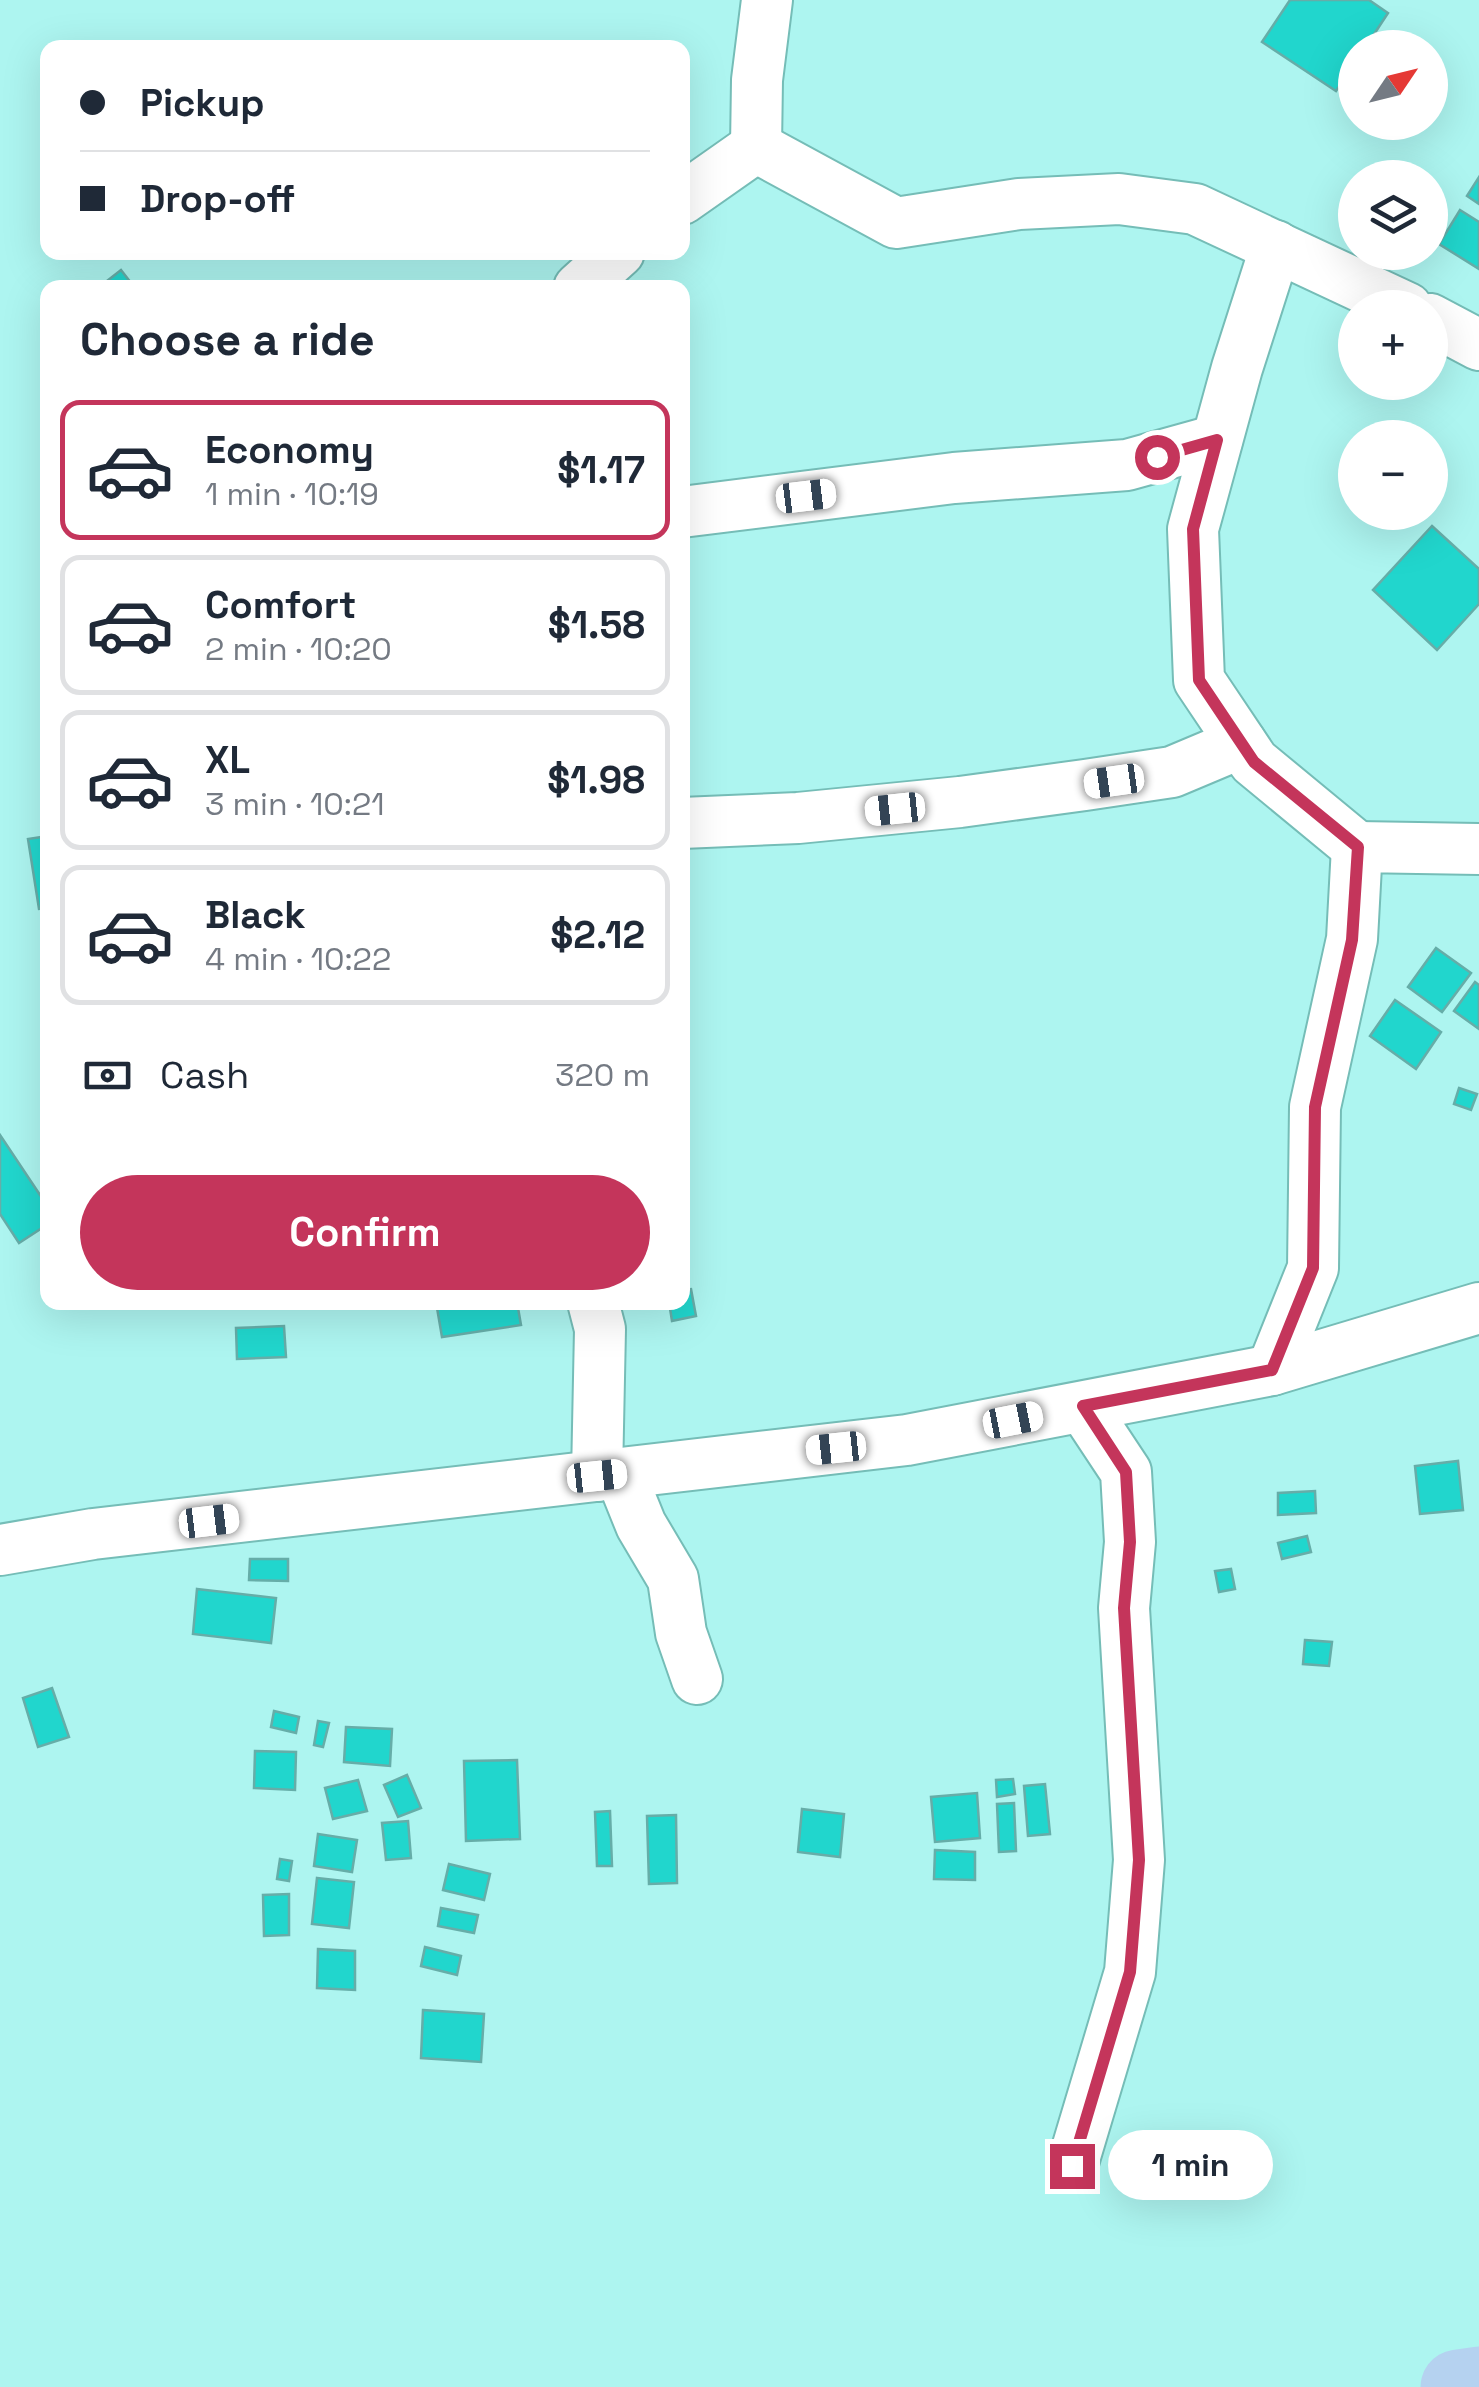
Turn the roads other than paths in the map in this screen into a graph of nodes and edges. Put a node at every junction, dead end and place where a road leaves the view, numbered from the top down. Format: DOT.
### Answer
graph roads {
  1 [pos="768,0"];
  2 [pos="756,147"];
  3 [pos="690,193"];
  4 [pos="1276,246"];
  5 [pos="610,260"];
  6 [pos="588,280"];
  7 [pos="1369,290"];
  8 [pos="1448,329"];
  9 [pos="1479,345"];
  10 [pos="1217,440"];
  11 [pos="690,511"];
  12 [pos="1242,743"];
  13 [pos="690,822"];
  14 [pos="1358,847"];
  15 [pos="1479,849"];
  16 [pos="1479,1308"];
  17 [pos="595,1310"];
  18 [pos="1272,1370"];
  19 [pos="1083,1406"];
  20 [pos="608,1474"];
  21 [pos="0,1550"];
  22 [pos="697,1679"];
  23 [pos="1072,2166"];
  1 -- 2 [label="street"];
  2 -- 3 [label="street"];
  2 -- 4 [label="street"];
  4 -- 7 [label="street"];
  4 -- 10 [label="street"];
  5 -- 6 [label="street"];
  8 -- 9 [label="street"];
  10 -- 11 [label="street"];
  10 -- 12 [label="street"];
  12 -- 13 [label="street"];
  12 -- 14 [label="street"];
  14 -- 15 [label="street"];
  14 -- 18 [label="street"];
  16 -- 18 [label="street"];
  17 -- 20 [label="street"];
  18 -- 19 [label="street"];
  19 -- 20 [label="street"];
  19 -- 23 [label="street"];
  20 -- 21 [label="street"];
  20 -- 22 [label="street"];
}
